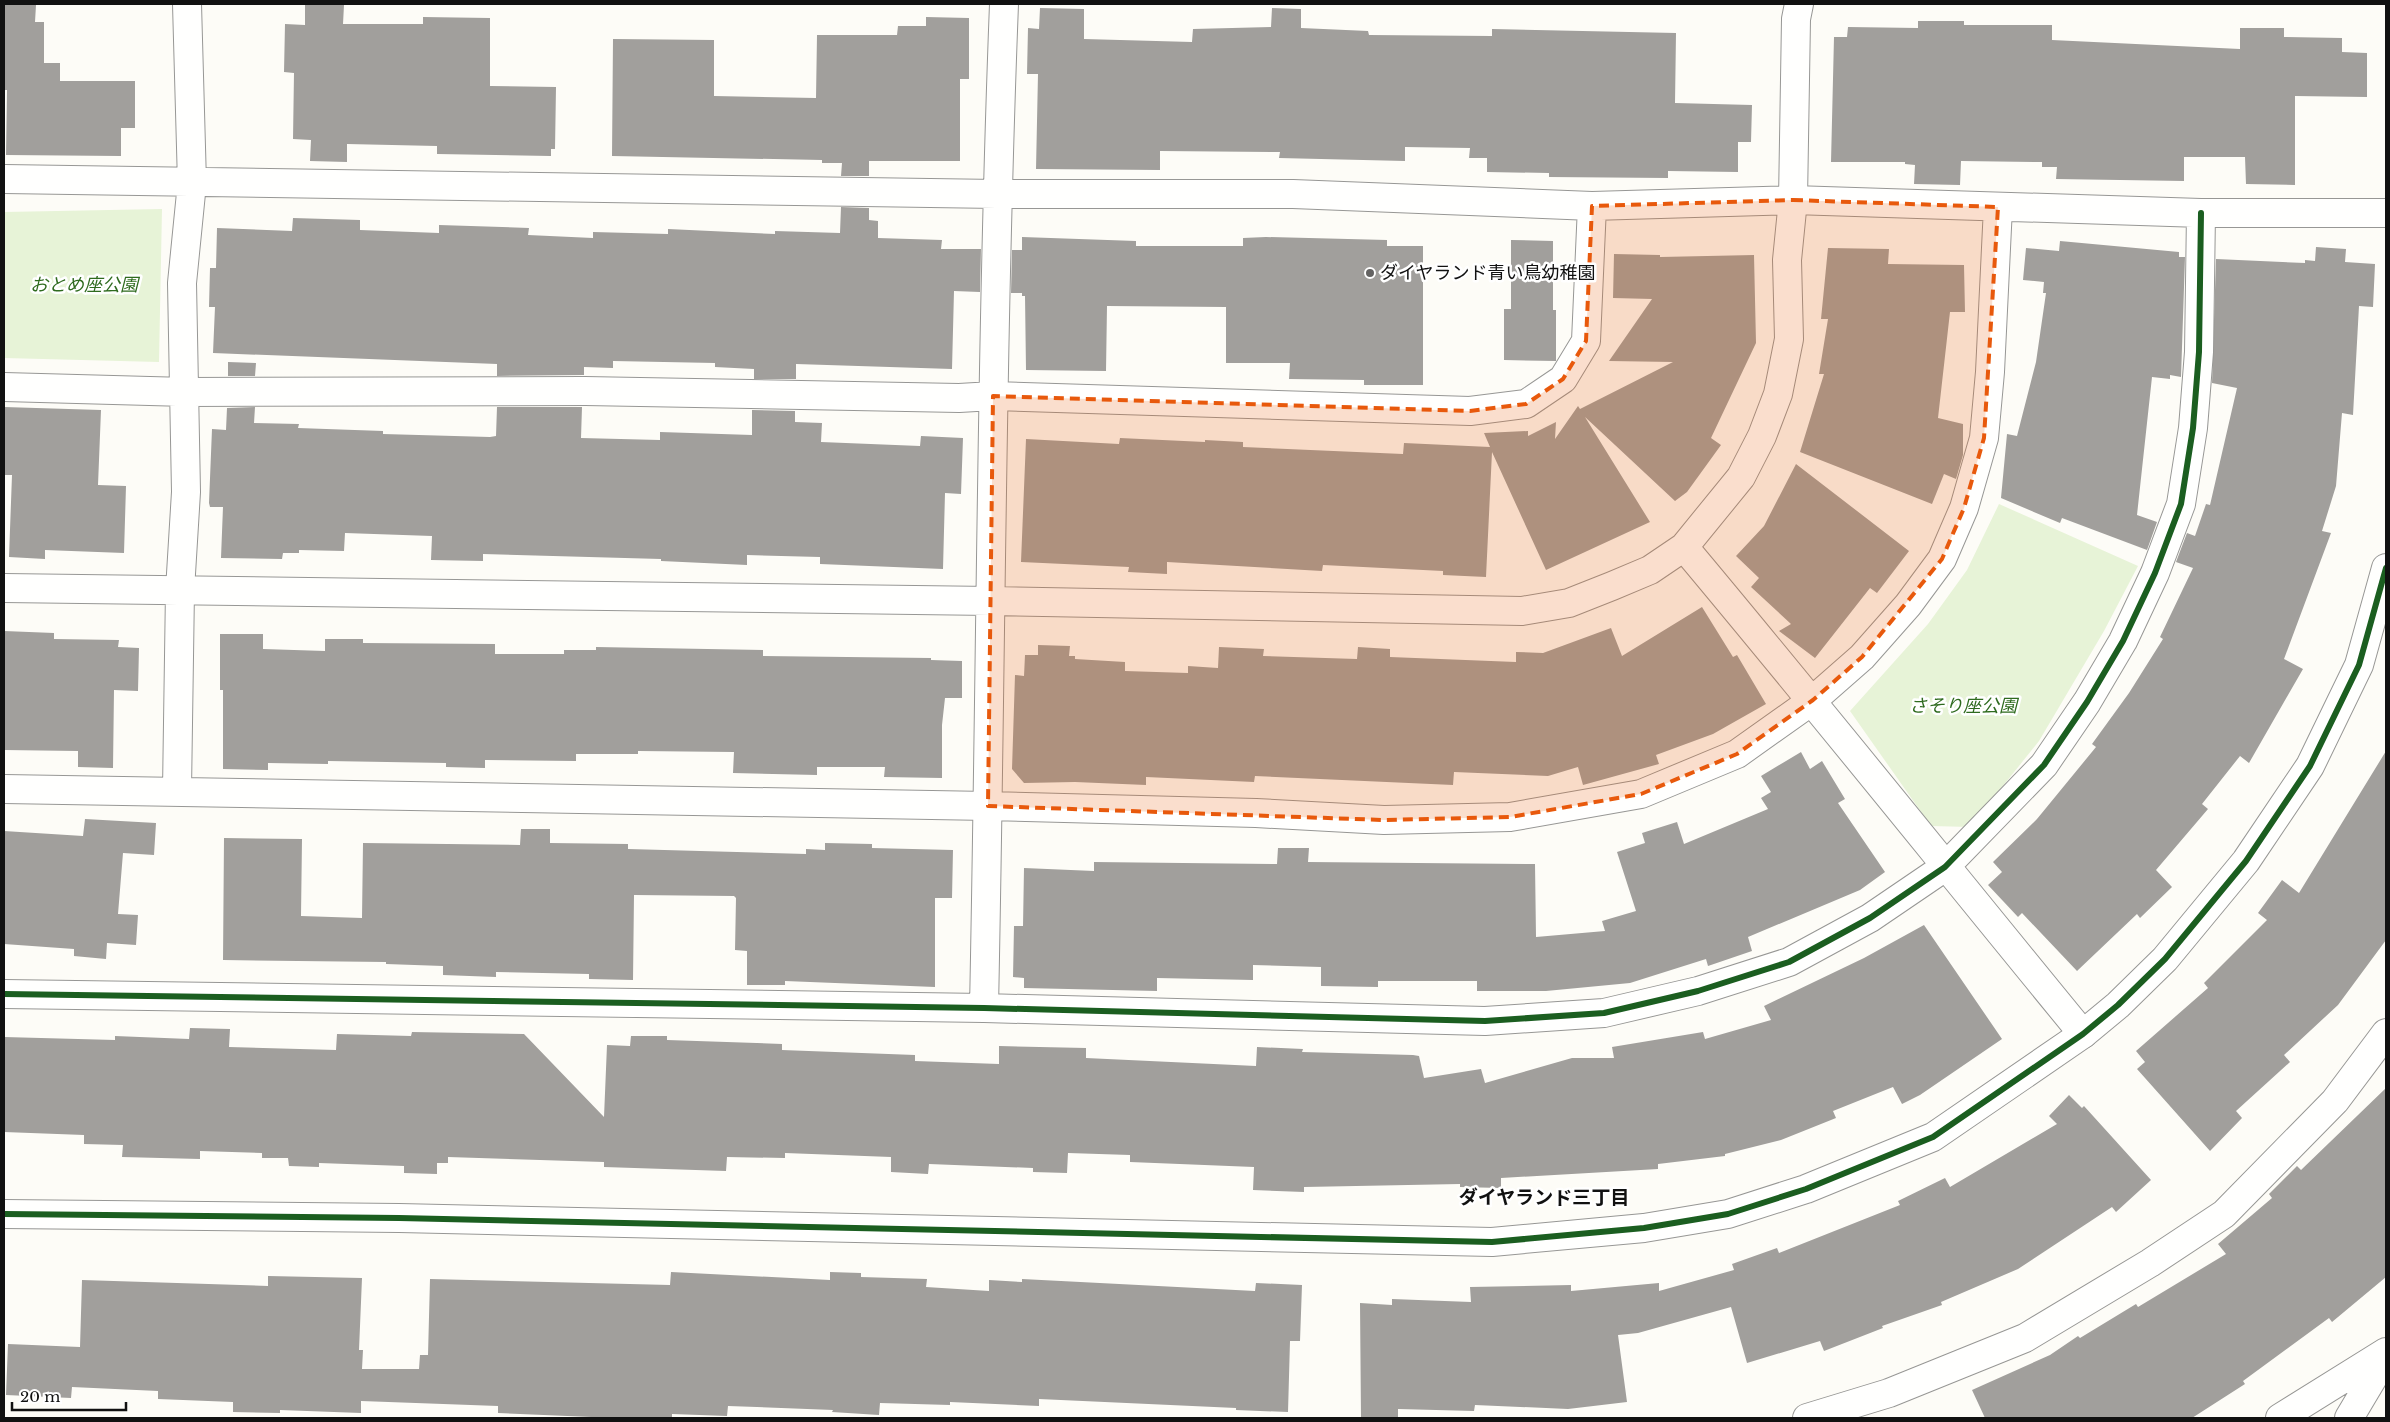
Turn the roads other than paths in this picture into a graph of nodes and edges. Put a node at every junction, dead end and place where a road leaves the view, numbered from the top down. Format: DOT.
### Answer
graph roads {
  1 [pos="187,4"];
  2 [pos="1004,4"];
  3 [pos="1799,4"];
  4 [pos="4,179"];
  5 [pos="192,183"];
  6 [pos="997,194"];
  7 [pos="1793,200"];
  8 [pos="1592,206"];
  9 [pos="1998,207"];
  10 [pos="2386,213"];
  11 [pos="2201,214"];
  12 [pos="4,387"];
  13 [pos="186,392"];
  14 [pos="993,396"];
  15 [pos="1684,547"];
  16 [pos="2386,568"];
  17 [pos="4,588"];
  18 [pos="180,590"];
  19 [pos="991,602"];
  20 [pos="1813,700"];
  21 [pos="4,789"];
  22 [pos="177,790"];
  23 [pos="988,806"];
  24 [pos="1945,867"];
  25 [pos="4,994"];
  26 [pos="984,1008"];
  27 [pos="2386,1032"];
  28 [pos="2084,1034"];
  29 [pos="4,1214"];
  30 [pos="2386,1352"];
  31 [pos="2386,1356"];
  32 [pos="1806,1418"];
  33 [pos="2280,1418"];
  34 [pos="2348,1418"];
  1 -- 5 [label="street"];
  2 -- 6 [label="street"];
  3 -- 7 [label="street"];
  4 -- 5 [label="street"];
  5 -- 6 [label="street"];
  5 -- 13 [label="street"];
  6 -- 8 [label="street"];
  6 -- 14 [label="street"];
  7 -- 8 [label="street"];
  7 -- 9 [label="street"];
  7 -- 15 [label="street"];
  8 -- 14 [label="street"];
  9 -- 11 [label="street"];
  9 -- 20 [label="street"];
  10 -- 11 [label="street"];
  11 -- 24 [label="street"];
  12 -- 13 [label="street"];
  13 -- 14 [label="street"];
  13 -- 18 [label="street"];
  14 -- 19 [label="street"];
  15 -- 19 [label="street"];
  15 -- 20 [label="street"];
  16 -- 28 [label="street"];
  17 -- 18 [label="street"];
  18 -- 19 [label="street"];
  18 -- 22 [label="street"];
  19 -- 23 [label="street"];
  20 -- 23 [label="street"];
  20 -- 24 [label="street"];
  21 -- 22 [label="street"];
  22 -- 23 [label="street"];
  23 -- 26 [label="street"];
  24 -- 26 [label="street"];
  24 -- 28 [label="street"];
  25 -- 26 [label="street"];
  27 -- 32 [label="street"];
  28 -- 29 [label="street"];
  30 -- 33 [label="street"];
  31 -- 34 [label="street"];
}
